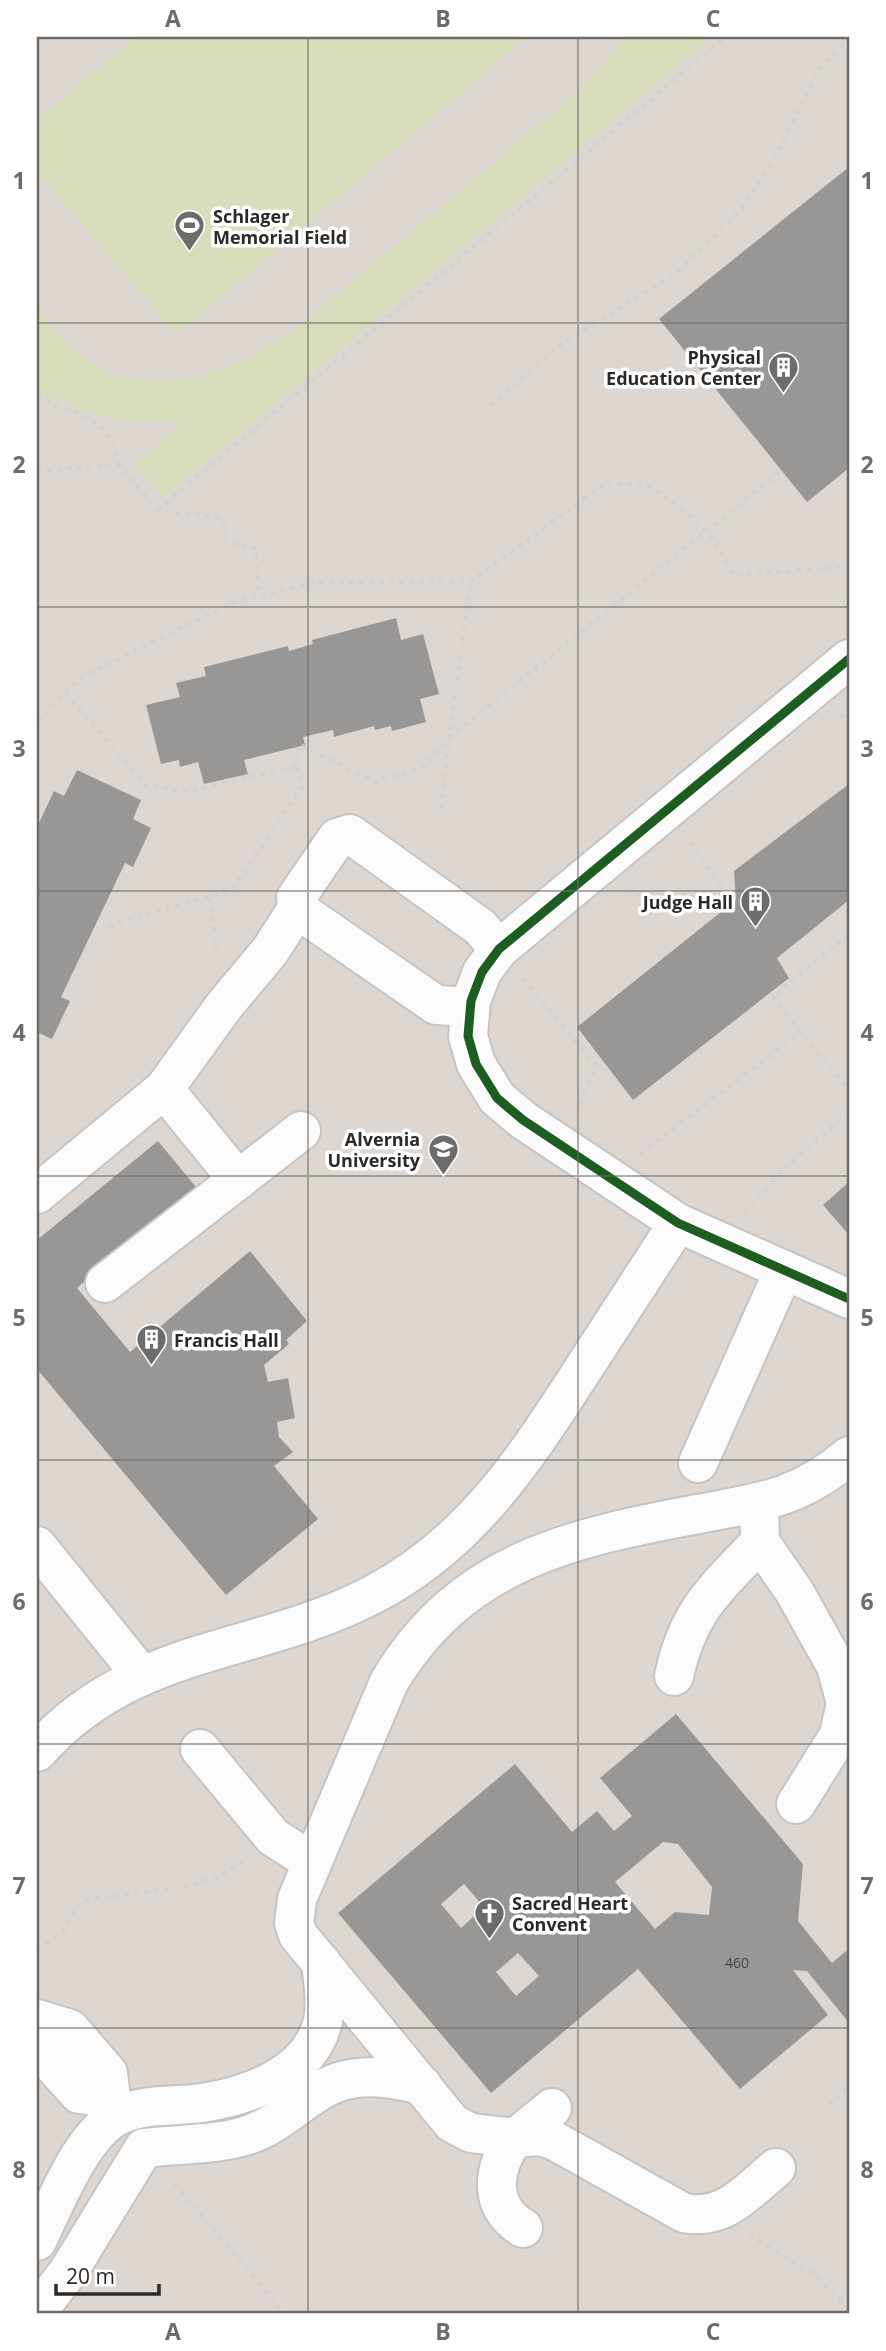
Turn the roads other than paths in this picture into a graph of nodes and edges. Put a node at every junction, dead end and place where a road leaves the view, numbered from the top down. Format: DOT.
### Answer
graph roads {
  1 [pos="849,659"];
  2 [pos="297,909"];
  3 [pos="499,949"];
  4 [pos="470,1007"];
  5 [pos="164,1089"];
  6 [pos="302,1131"];
  7 [pos="238,1180"];
  8 [pos="37,1194"];
  9 [pos="678,1223"];
  10 [pos="784,1270"];
  11 [pos="105,1283"];
  12 [pos="849,1299"];
  13 [pos="849,1456"];
  14 [pos="698,1463"];
  15 [pos="759,1502"];
  16 [pos="760,1542"];
  17 [pos="37,1546"];
  18 [pos="142,1676"];
  19 [pos="674,1676"];
  20 [pos="848,1710"];
  21 [pos="200,1749"];
  22 [pos="37,1752"];
  23 [pos="796,1804"];
  24 [pos="312,1862"];
  25 [pos="321,1962"];
  26 [pos="37,2019"];
  27 [pos="313,2074"];
  28 [pos="422,2085"];
  29 [pos="116,2106"];
  30 [pos="552,2108"];
  31 [pos="515,2138"];
  32 [pos="144,2148"];
  33 [pos="776,2168"];
  34 [pos="523,2228"];
  35 [pos="37,2241"];
  36 [pos="37,2312"];
  1 -- 3 [label="street"];
  2 -- 3 [label="street"];
  2 -- 4 [label="street"];
  2 -- 5 [label="street"];
  3 -- 4 [label="street"];
  4 -- 9 [label="street"];
  5 -- 7 [label="street"];
  5 -- 8 [label="street"];
  6 -- 7 [label="street"];
  7 -- 11 [label="street"];
  9 -- 10 [label="street"];
  9 -- 18 [label="street"];
  10 -- 12 [label="street"];
  10 -- 14 [label="street"];
  13 -- 15 [label="street"];
  15 -- 16 [label="street"];
  15 -- 24 [label="street"];
  16 -- 19 [label="street"];
  16 -- 20 [label="street"];
  17 -- 18 [label="street"];
  18 -- 22 [label="street"];
  20 -- 23 [label="street"];
  21 -- 24 [label="street"];
  24 -- 25 [label="street"];
  25 -- 27 [label="street"];
  25 -- 28 [label="street"];
  26 -- 29 [label="street"];
  27 -- 28 [label="street"];
  27 -- 29 [label="street"];
  27 -- 32 [label="street"];
  28 -- 31 [label="street"];
  29 -- 32 [label="street"];
  29 -- 35 [label="street"];
  30 -- 31 [label="street"];
  31 -- 33 [label="street"];
  31 -- 34 [label="street"];
  32 -- 36 [label="street"];
}
